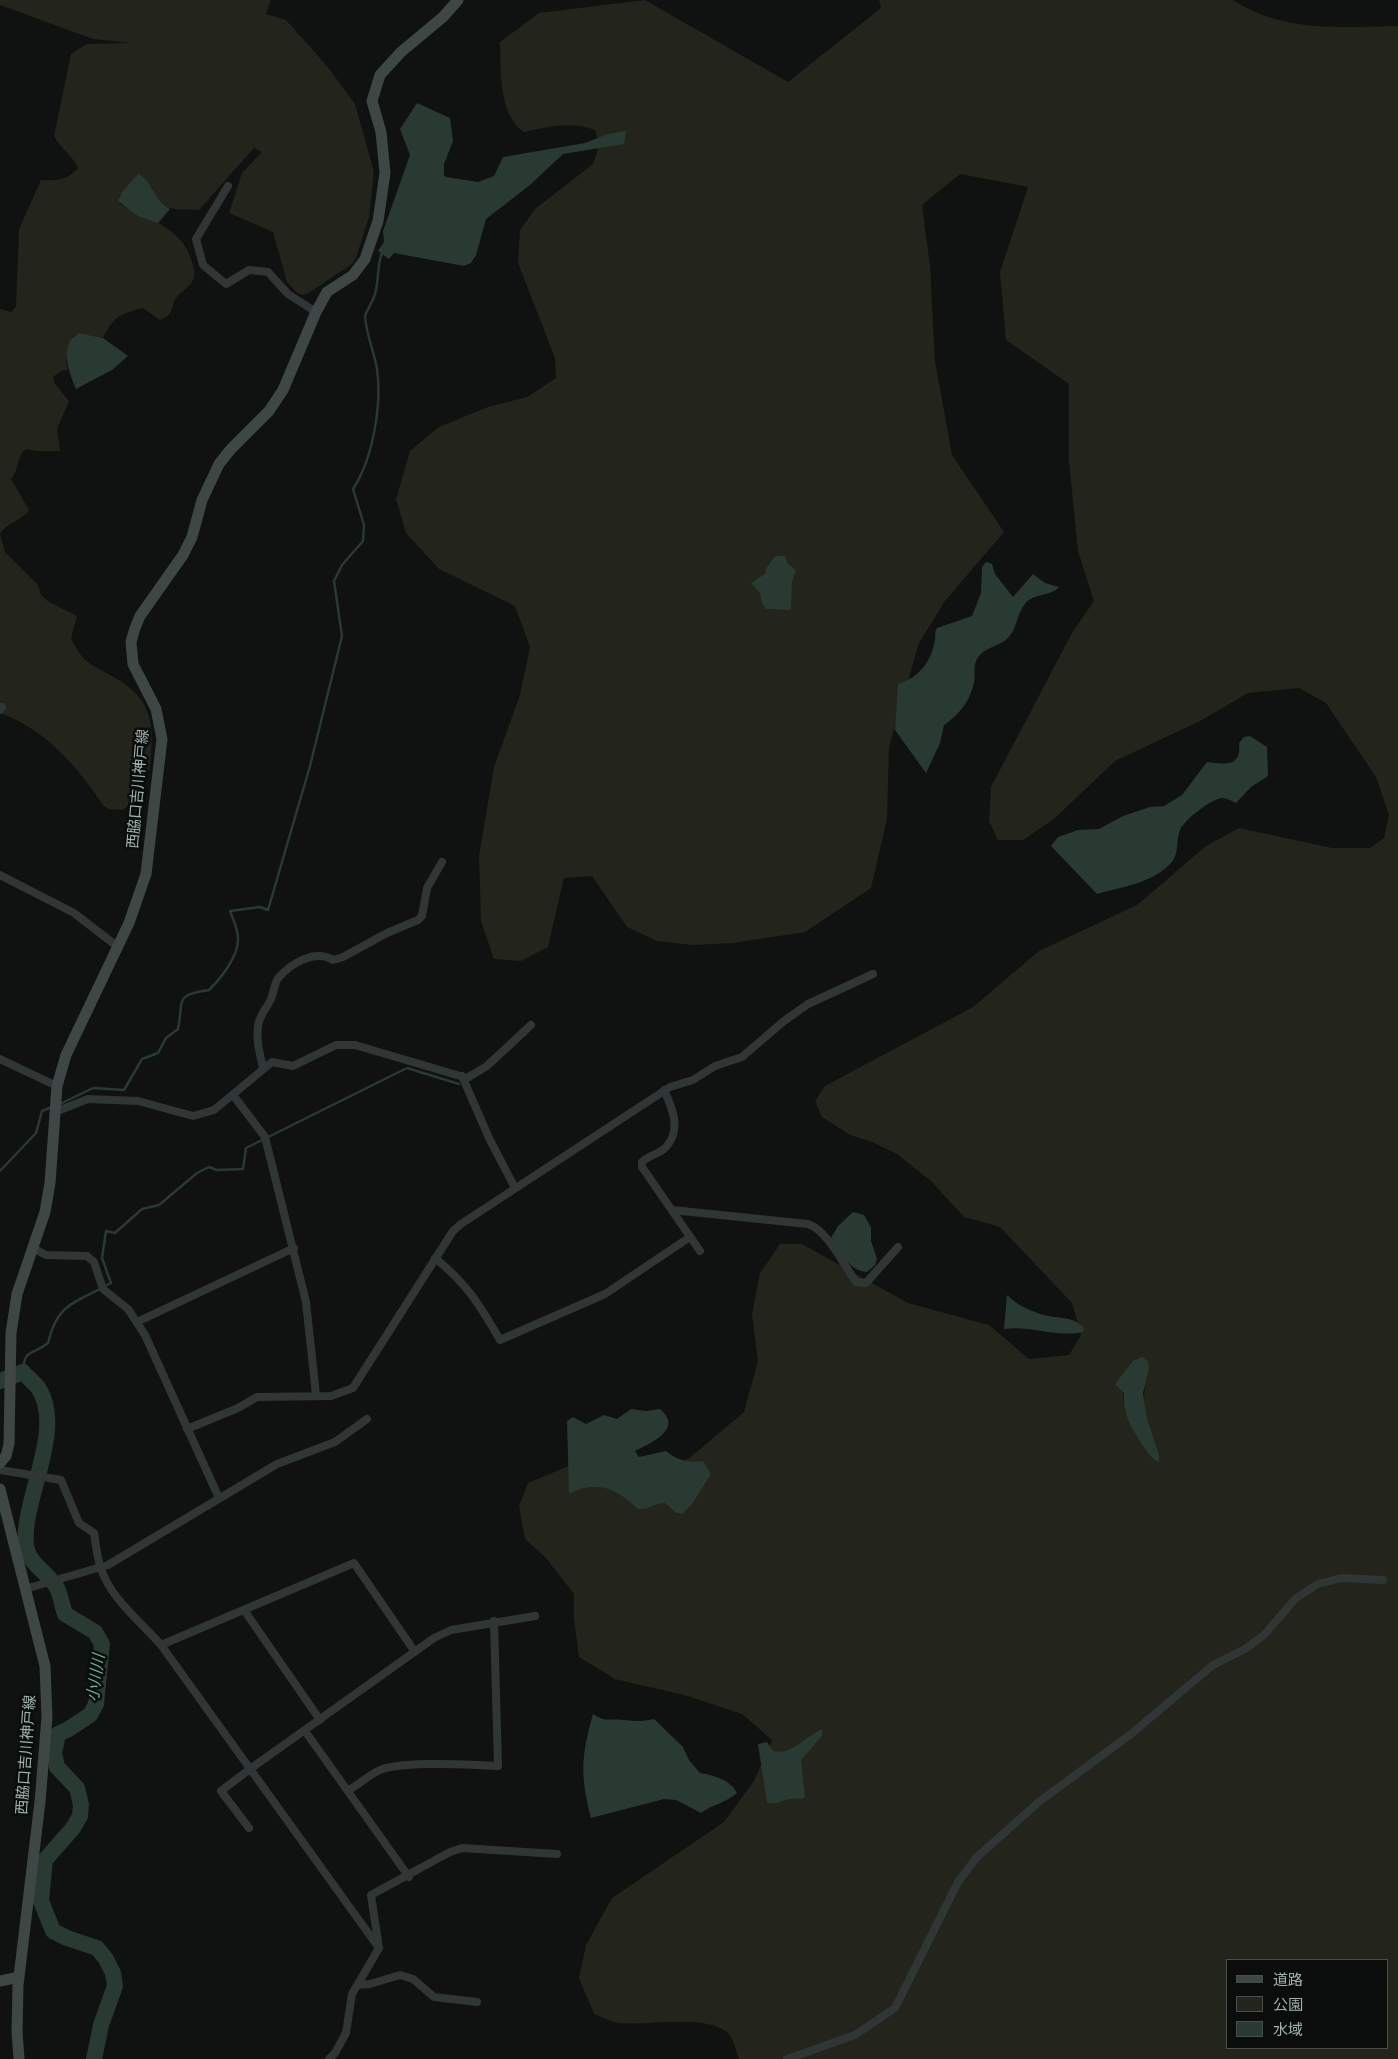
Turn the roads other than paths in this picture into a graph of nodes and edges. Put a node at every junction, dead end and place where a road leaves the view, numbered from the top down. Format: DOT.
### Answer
graph roads {
  1 [pos="458,0"];
  2 [pos="228,186"];
  3 [pos="316,312"];
  4 [pos="442,862"];
  5 [pos="0,875"];
  6 [pos="118,946"];
  7 [pos="873,974"];
  8 [pos="531,1025"];
  9 [pos="0,1060"];
  10 [pos="263,1068"];
  11 [pos="462,1076"];
  12 [pos="664,1090"];
  13 [pos="56,1092"];
  14 [pos="233,1095"];
  15 [pos="55,1112"];
  16 [pos="515,1188"];
  17 [pos="672,1210"];
  18 [pos="690,1237"];
  19 [pos="898,1247"];
  20 [pos="33,1248"];
  21 [pos="294,1248"];
  22 [pos="700,1251"];
  23 [pos="435,1258"];
  24 [pos="137,1322"];
  25 [pos="316,1395"];
  26 [pos="367,1418"];
  27 [pos="187,1429"];
  28 [pos="0,1462"];
  29 [pos="0,1470"];
  30 [pos="0,1490"];
  31 [pos="219,1498"];
  32 [pos="100,1569"];
  33 [pos="1382,1580"];
  34 [pos="25,1589"];
  35 [pos="244,1610"];
  36 [pos="535,1616"];
  37 [pos="494,1621"];
  38 [pos="161,1645"];
  39 [pos="415,1652"];
  40 [pos="320,1720"];
  41 [pos="305,1731"];
  42 [pos="250,1769"];
  43 [pos="349,1790"];
  44 [pos="250,1828"];
  45 [pos="557,1854"];
  46 [pos="408,1876"];
  47 [pos="379,1948"];
  48 [pos="19,1977"];
  49 [pos="0,1981"];
  50 [pos="358,1985"];
  51 [pos="477,2002"];
  52 [pos="19,2059"];
  53 [pos="329,2059"];
  54 [pos="787,2059"];
  1 -- 3 [label="main road, 西脇口吉川神戸線"];
  2 -- 3 [label="street"];
  3 -- 6 [label="main road, 西脇口吉川神戸線"];
  4 -- 10 [label="street"];
  5 -- 6 [label="street"];
  6 -- 13 [label="main road, 西脇口吉川神戸線"];
  7 -- 12 [label="street"];
  8 -- 11 [label="street"];
  9 -- 13 [label="street"];
  10 -- 11 [label="street"];
  10 -- 14 [label="street"];
  11 -- 16 [label="street"];
  12 -- 16 [label="street"];
  12 -- 17 [label="street"];
  13 -- 15 [label="main road, 西脇口吉川神戸線"];
  14 -- 15 [label="street"];
  14 -- 21 [label="street"];
  15 -- 20 [label="main road, 西脇口吉川神戸線"];
  16 -- 23 [label="street"];
  17 -- 18 [label="street"];
  17 -- 19 [label="street"];
  18 -- 22 [label="street"];
  18 -- 23 [label="street"];
  20 -- 24 [label="street"];
  20 -- 28 [label="main road, 西脇口吉川神戸線"];
  21 -- 24 [label="street"];
  21 -- 25 [label="street"];
  23 -- 25 [label="street"];
  24 -- 27 [label="street"];
  25 -- 27 [label="street"];
  26 -- 31 [label="street"];
  27 -- 31 [label="street"];
  29 -- 32 [label="street"];
  30 -- 34 [label="main road, 西脇口吉川神戸線"];
  31 -- 32 [label="street"];
  32 -- 34 [label="street"];
  32 -- 38 [label="street"];
  33 -- 54 [label="street"];
  34 -- 48 [label="main road, 西脇口吉川神戸線"];
  35 -- 38 [label="street"];
  35 -- 39 [label="street"];
  35 -- 40 [label="street"];
  36 -- 37 [label="street"];
  37 -- 39 [label="street"];
  37 -- 43 [label="street"];
  38 -- 42 [label="street"];
  39 -- 40 [label="street"];
  40 -- 41 [label="street"];
  41 -- 42 [label="street"];
  41 -- 43 [label="street"];
  42 -- 44 [label="street"];
  42 -- 47 [label="street"];
  43 -- 46 [label="street"];
  45 -- 46 [label="street"];
  46 -- 47 [label="street"];
  47 -- 50 [label="street"];
  48 -- 49 [label="main road"];
  48 -- 52 [label="main road, 西脇口吉川神戸線"];
  50 -- 51 [label="street"];
  50 -- 53 [label="street"];
}
